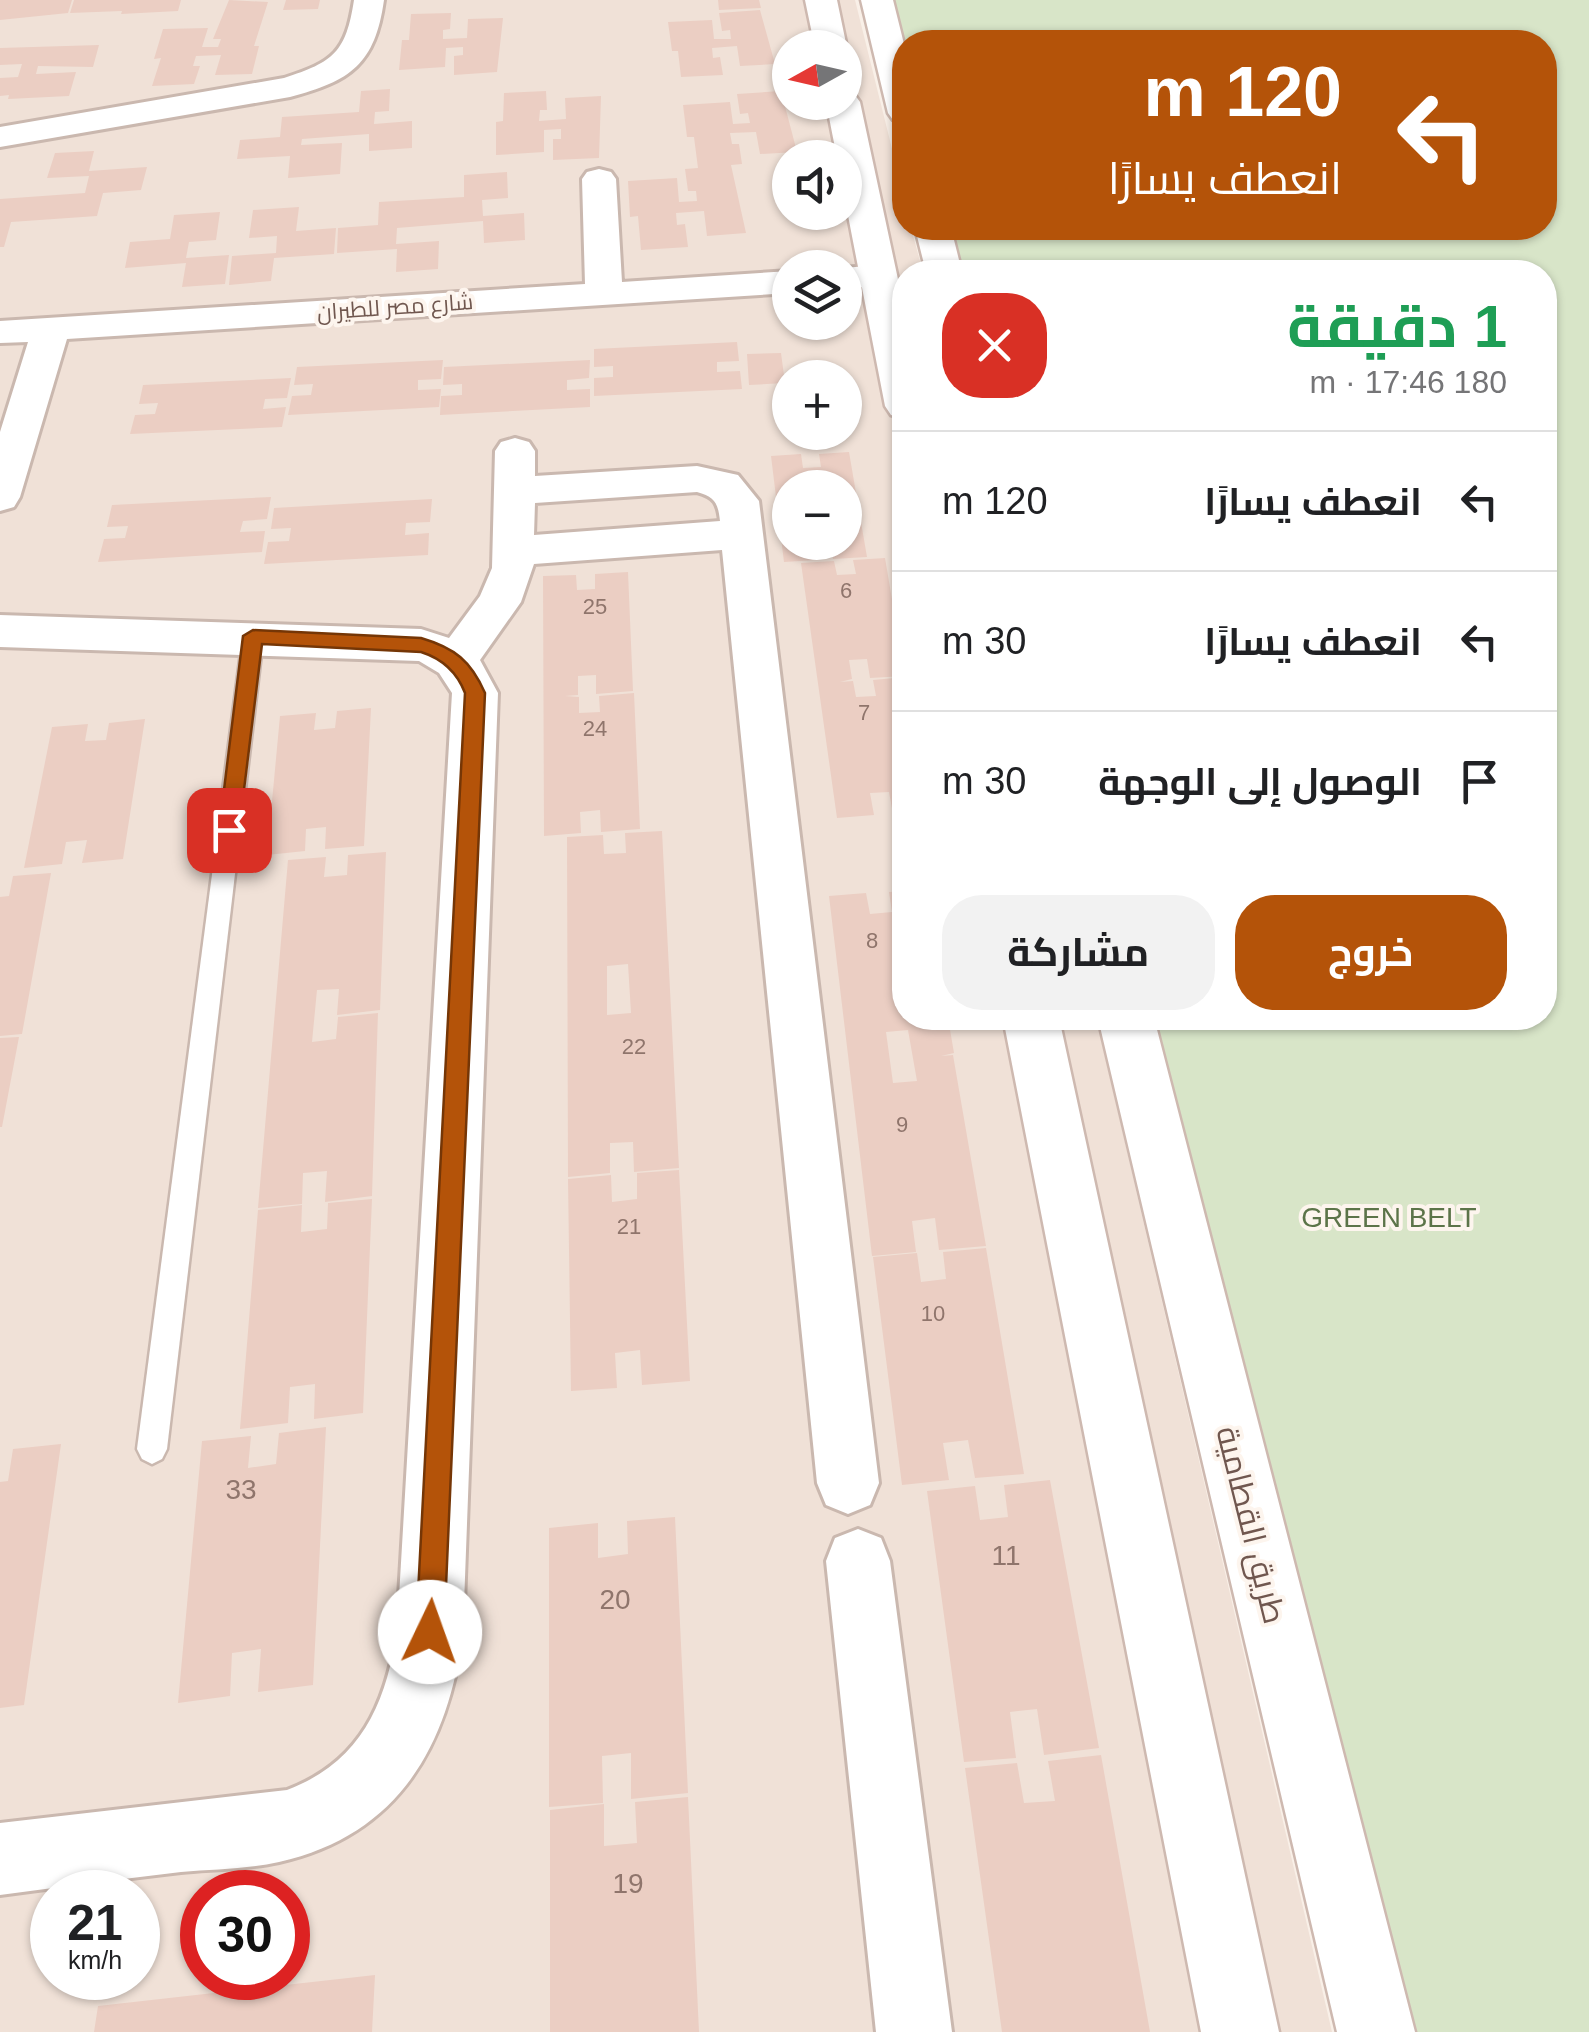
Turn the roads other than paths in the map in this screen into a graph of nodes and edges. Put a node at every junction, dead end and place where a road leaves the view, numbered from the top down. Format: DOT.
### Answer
graph roads {
  1 [pos="369,0"];
  2 [pos="821,0"];
  3 [pos="878,0"];
  4 [pos="827,30"];
  5 [pos="892,59"];
  6 [pos="844,120"];
  7 [pos="0,137"];
  8 [pos="599,180"];
  9 [pos="859,250"];
  10 [pos="862,277"];
  11 [pos="772,283"];
  12 [pos="604,294"];
  13 [pos="51,328"];
  14 [pos="0,332"];
  15 [pos="892,367"];
  16 [pos="0,497"];
  17 [pos="742,534"];
  18 [pos="515,551"];
  19 [pos="0,631"];
  20 [pos="253,636"];
  21 [pos="456,660"];
  22 [pos="1033,1030"];
  23 [pos="1129,1030"];
  24 [pos="152,1449"];
  25 [pos="848,1483"];
  26 [pos="858,1561"];
  27 [pos="0,1859"];
  28 [pos="914,2032"];
  29 [pos="1240,2032"];
  30 [pos="1376,2032"];
  1 -- 7 [label="street"];
  2 -- 4 [label="street"];
  3 -- 5 [label="street"];
  6 -- 9 [label="street"];
  8 -- 12 [label="street"];
  10 -- 15 [label="street"];
  11 -- 12 [label="street, شارع مصر للطيران"];
  12 -- 13 [label="street, شارع مصر للطيران"];
  13 -- 14 [label="street, شارع مصر للطيران"];
  13 -- 16 [label="street"];
  17 -- 18 [label="street"];
  17 -- 18 [label="street"];
  17 -- 25 [label="street"];
  18 -- 21 [label="street"];
  19 -- 20 [label="street"];
  20 -- 21 [label="street"];
  20 -- 24 [label="lane"];
  21 -- 27 [label="street"];
  22 -- 29 [label="street"];
  23 -- 30 [label="street, طريق القطامية"];
  26 -- 28 [label="street"];
}
